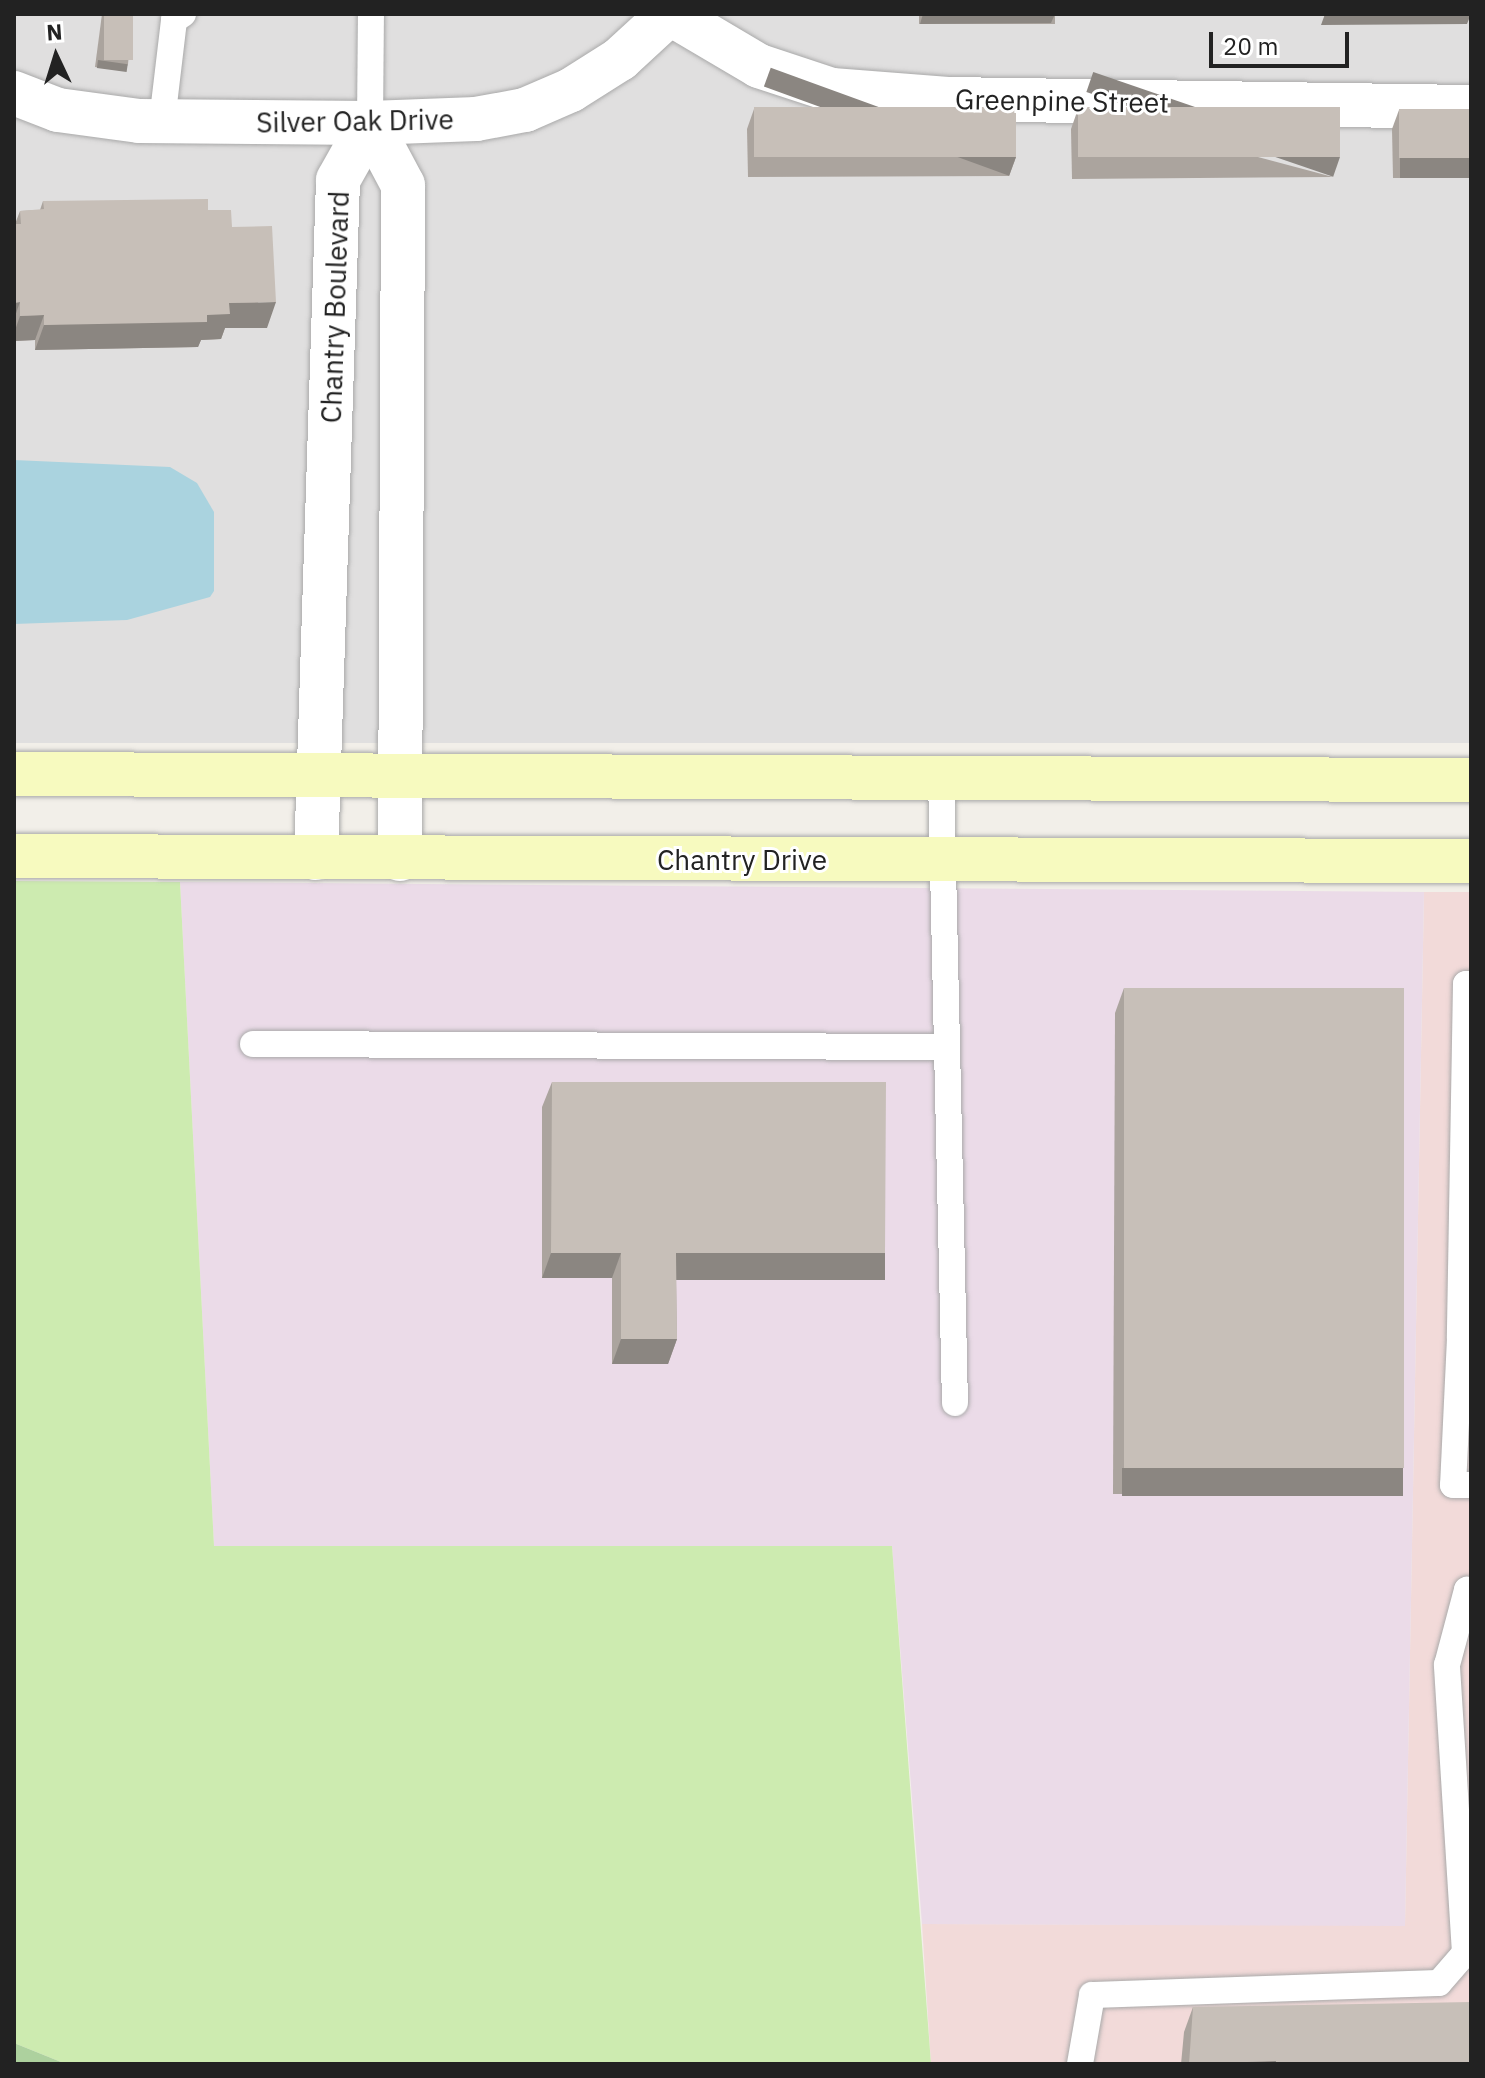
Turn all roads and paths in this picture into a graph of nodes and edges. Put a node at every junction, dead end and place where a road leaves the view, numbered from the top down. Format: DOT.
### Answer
graph roads {
  1 [pos="183,14"];
  2 [pos="371,14"];
  3 [pos="670,14"];
  4 [pos="14,93"];
  5 [pos="1471,107"];
  6 [pos="162,121"];
  7 [pos="370,123"];
  8 [pos="14,774"];
  9 [pos="320,775"];
  10 [pos="402,775"];
  11 [pos="941,778"];
  12 [pos="1471,780"];
  13 [pos="14,856"];
  14 [pos="316,858"];
  15 [pos="400,859"];
  16 [pos="943,861"];
  17 [pos="1471,861"];
  18 [pos="1471,984"];
  19 [pos="253,1044"];
  20 [pos="946,1047"];
  21 [pos="1466,1338"];
  22 [pos="955,1403"];
  23 [pos="1471,1485"];
  24 [pos="1471,1590"];
  25 [pos="1080,2064"];
  1 -- 6 [label="lane"];
  2 -- 7 [label="lane"];
  3 -- 5 [label="street, Greenpine Street"];
  3 -- 7 [label="street, Silver Oak Drive"];
  4 -- 6 [label="street, Silver Oak Drive"];
  6 -- 7 [label="street, Silver Oak Drive"];
  7 -- 9 [label="street, Chantry Boulevard"];
  7 -- 10 [label="street"];
  8 -- 9 [label="street"];
  9 -- 10 [label="street"];
  9 -- 14 [label="street, Chantry Boulevard"];
  10 -- 11 [label="street"];
  10 -- 15 [label="street"];
  11 -- 12 [label="street"];
  11 -- 16 [label="lane"];
  13 -- 14 [label="street, Chantry Drive"];
  14 -- 15 [label="street, Chantry Drive"];
  15 -- 16 [label="street, Chantry Drive"];
  16 -- 17 [label="street, Chantry Drive"];
  16 -- 20 [label="lane"];
  18 -- 21 [label="lane"];
  19 -- 20 [label="lane"];
  20 -- 22 [label="lane"];
  21 -- 23 [label="lane"];
  24 -- 25 [label="lane"];
}
